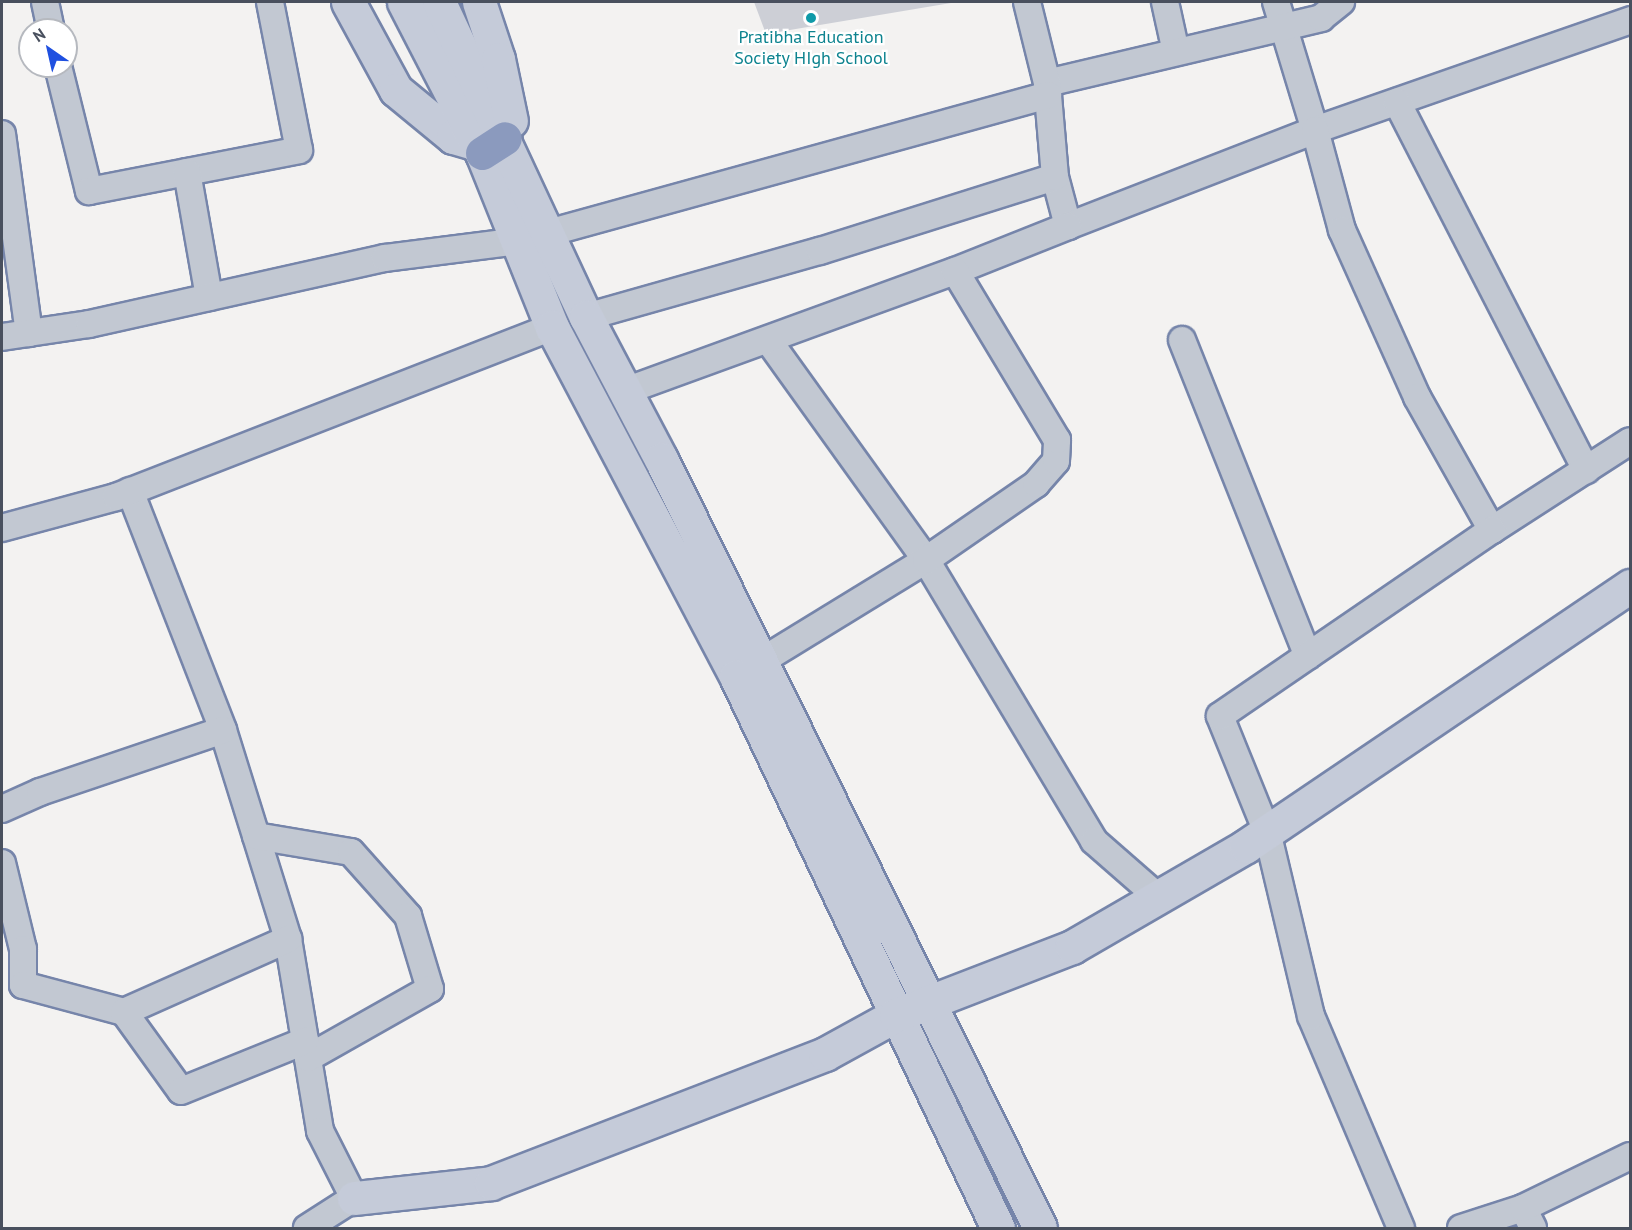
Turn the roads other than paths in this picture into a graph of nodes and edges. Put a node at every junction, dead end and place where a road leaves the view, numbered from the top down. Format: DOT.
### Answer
graph roads {
  1 [pos="45,2"];
  2 [pos="270,2"];
  3 [pos="348,2"];
  4 [pos="404,2"];
  5 [pos="439,2"];
  6 [pos="479,2"];
  7 [pos="1027,2"];
  8 [pos="1165,2"];
  9 [pos="1276,2"];
  10 [pos="1341,2"];
  11 [pos="48,18"];
  12 [pos="1630,20"];
  13 [pos="1284,26"];
  14 [pos="1176,52"];
  15 [pos="451,61"];
  16 [pos="61,78"];
  17 [pos="1047,89"];
  18 [pos="1397,102"];
  19 [pos="1315,130"];
  20 [pos="2,134"];
  21 [pos="488,145"];
  22 [pos="187,172"];
  23 [pos="1055,177"];
  24 [pos="1068,226"];
  25 [pos="534,237"];
  26 [pos="955,272"];
  27 [pos="209,297"];
  28 [pos="586,317"];
  29 [pos="552,327"];
  30 [pos="29,333"];
  31 [pos="2,337"];
  32 [pos="768,340"];
  33 [pos="1182,340"];
  34 [pos="625,391"];
  35 [pos="1630,441"];
  36 [pos="1586,470"];
  37 [pos="130,491"];
  38 [pos="2,528"];
  39 [pos="1492,530"];
  40 [pos="926,560"];
  41 [pos="1630,586"];
  42 [pos="1308,656"];
  43 [pos="758,663"];
  44 [pos="223,730"];
  45 [pos="2,809"];
  46 [pos="1267,832"];
  47 [pos="256,836"];
  48 [pos="2,862"];
  49 [pos="1158,897"];
  50 [pos="288,939"];
  51 [pos="927,1003"];
  52 [pos="124,1012"];
  53 [pos="896,1015"];
  54 [pos="306,1050"];
  55 [pos="1630,1156"];
  56 [pos="354,1198"];
  57 [pos="1528,1218"];
  58 [pos="307,1228"];
  59 [pos="998,1228"];
  60 [pos="1040,1228"];
  61 [pos="1401,1228"];
  62 [pos="1461,1228"];
  1 -- 11 [label="street"];
  2 -- 22 [label="street"];
  3 -- 21 [label="main road"];
  4 -- 15 [label="main road"];
  5 -- 15 [label="main road"];
  6 -- 21 [label="main road"];
  7 -- 17 [label="street"];
  8 -- 14 [label="street"];
  9 -- 13 [label="street"];
  10 -- 13 [label="street"];
  12 -- 18 [label="street"];
  13 -- 14 [label="street"];
  13 -- 19 [label="street"];
  14 -- 17 [label="street"];
  15 -- 21 [label="main road"];
  16 -- 22 [label="street"];
  17 -- 23 [label="street"];
  17 -- 25 [label="street"];
  18 -- 19 [label="street"];
  18 -- 36 [label="street"];
  19 -- 24 [label="street"];
  19 -- 39 [label="street"];
  20 -- 30 [label="street"];
  21 -- 25 [label="main road"];
  22 -- 27 [label="street"];
  23 -- 24 [label="street"];
  23 -- 28 [label="street"];
  24 -- 26 [label="street"];
  25 -- 27 [label="street"];
  25 -- 28 [label="main road"];
  25 -- 29 [label="main road"];
  26 -- 32 [label="street"];
  26 -- 40 [label="street"];
  27 -- 30 [label="street"];
  28 -- 34 [label="main road"];
  29 -- 37 [label="street"];
  29 -- 53 [label="main road"];
  30 -- 31 [label="street"];
  32 -- 34 [label="street"];
  32 -- 40 [label="street"];
  33 -- 42 [label="street"];
  34 -- 43 [label="main road"];
  35 -- 36 [label="street"];
  36 -- 39 [label="street"];
  37 -- 38 [label="street"];
  37 -- 44 [label="street"];
  39 -- 42 [label="street"];
  40 -- 43 [label="street"];
  40 -- 49 [label="street"];
  41 -- 46 [label="main road"];
  42 -- 46 [label="street"];
  43 -- 51 [label="main road"];
  44 -- 45 [label="street"];
  44 -- 47 [label="street"];
  46 -- 49 [label="main road"];
  46 -- 61 [label="street"];
  47 -- 50 [label="street"];
  47 -- 54 [label="street"];
  48 -- 52 [label="street"];
  49 -- 51 [label="main road"];
  50 -- 52 [label="street"];
  50 -- 54 [label="street"];
  51 -- 53 [label="main road"];
  51 -- 60 [label="main road"];
  52 -- 54 [label="street"];
  53 -- 56 [label="main road"];
  53 -- 59 [label="main road"];
  54 -- 56 [label="street"];
  55 -- 57 [label="street"];
  56 -- 58 [label="street"];
  57 -- 62 [label="street"];
}
